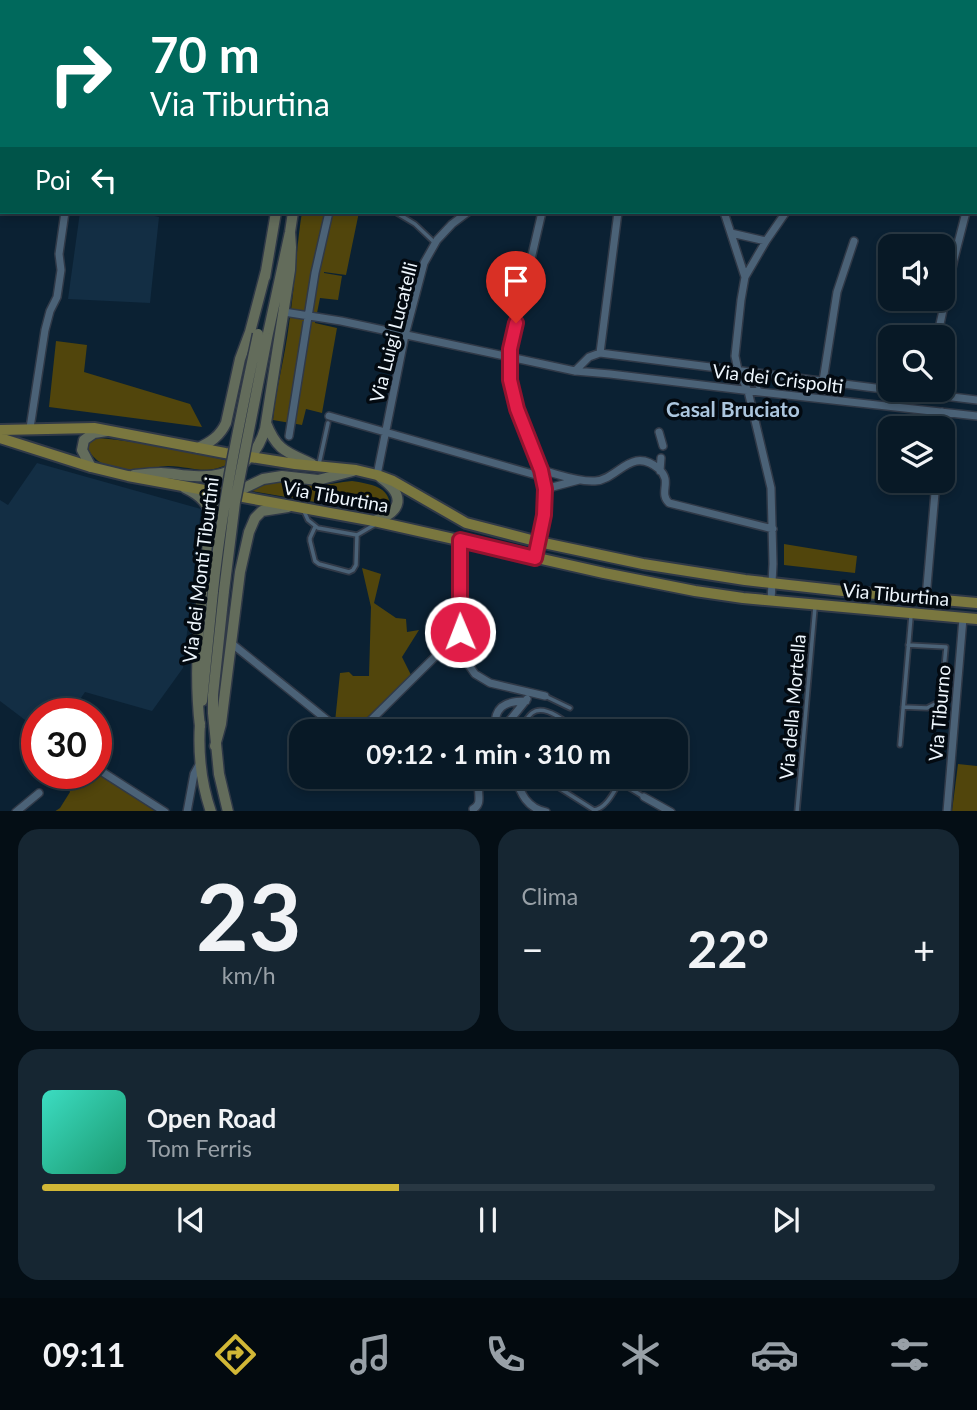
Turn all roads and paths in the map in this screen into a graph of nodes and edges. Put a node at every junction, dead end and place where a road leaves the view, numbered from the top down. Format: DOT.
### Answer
graph roads {
  1 [pos="65,214"];
  2 [pos="276,214"];
  3 [pos="293,214"];
  4 [pos="328,214"];
  5 [pos="398,214"];
  6 [pos="466,214"];
  7 [pos="542,214"];
  8 [pos="618,214"];
  9 [pos="725,214"];
  10 [pos="785,214"];
  11 [pos="965,214"];
  12 [pos="290,232"];
  13 [pos="731,233"];
  14 [pos="766,241"];
  15 [pos="854,241"];
  16 [pos="435,243"];
  17 [pos="266,271"];
  18 [pos="745,277"];
  19 [pos="284,312"];
  20 [pos="313,316"];
  21 [pos="940,325"];
  22 [pos="405,335"];
  23 [pos="262,336"];
  24 [pos="600,354"];
  25 [pos="509,357"];
  26 [pos="738,370"];
  27 [pos="575,371"];
  28 [pos="752,372"];
  29 [pos="823,382"];
  30 [pos="878,388"];
  31 [pos="748,391"];
  32 [pos="760,392"];
  33 [pos="955,396"];
  34 [pos="977,400"];
  35 [pos="929,402"];
  36 [pos="928,410"];
  37 [pos="942,412"];
  38 [pos="942,416"];
  39 [pos="977,416"];
  40 [pos="328,419"];
  41 [pos="265,422"];
  42 [pos="30,428"];
  43 [pos="0,430"];
  44 [pos="108,431"];
  45 [pos="386,431"];
  46 [pos="659,432"];
  47 [pos="289,436"];
  48 [pos="0,438"];
  49 [pos="663,446"];
  50 [pos="198,448"];
  51 [pos="250,457"];
  52 [pos="662,458"];
  53 [pos="316,465"];
  54 [pos="90,467"];
  55 [pos="356,470"];
  56 [pos="660,471"];
  57 [pos="542,473"];
  58 [pos="377,475"];
  59 [pos="128,476"];
  60 [pos="580,480"];
  61 [pos="178,486"];
  62 [pos="545,489"];
  63 [pos="935,493"];
  64 [pos="230,495"];
  65 [pos="300,507"];
  66 [pos="211,521"];
  67 [pos="377,522"];
  68 [pos="315,527"];
  69 [pos="773,529"];
  70 [pos="357,535"];
  71 [pos="460,540"];
  72 [pos="539,542"];
  73 [pos="535,558"];
  74 [pos="772,583"];
  75 [pos="219,591"];
  76 [pos="926,598"];
  77 [pos="771,601"];
  78 [pos="977,603"];
  79 [pos="815,605"];
  80 [pos="911,614"];
  81 [pos="963,618"];
  82 [pos="977,619"];
  83 [pos="460,632"];
  84 [pos="231,643"];
  85 [pos="908,645"];
  86 [pos="531,693"];
  87 [pos="545,696"];
  88 [pos="526,701"];
  89 [pos="903,706"];
  90 [pos="570,708"];
  91 [pos="326,719"];
  92 [pos="372,719"];
  93 [pos="496,719"];
  94 [pos="511,719"];
  95 [pos="527,719"];
  96 [pos="560,719"];
  97 [pos="200,727"];
  98 [pos="900,745"];
  99 [pos="215,746"];
  100 [pos="200,763"];
  101 [pos="112,779"];
  102 [pos="479,789"];
  103 [pos="520,789"];
  104 [pos="614,789"];
  105 [pos="631,789"];
  106 [pos="563,790"];
  107 [pos="39,793"];
  108 [pos="644,797"];
  109 [pos="473,809"];
  110 [pos="16,811"];
  111 [pos="165,811"];
  112 [pos="187,811"];
  113 [pos="211,811"];
  114 [pos="228,811"];
  115 [pos="546,811"];
  116 [pos="671,811"];
  117 [pos="797,811"];
  118 [pos="947,811"];
  1 -- 42 [label="street"];
  2 -- 17 [label="main road"];
  3 -- 12 [label="main road"];
  4 -- 20 [label="street"];
  5 -- 16 [label="lane"];
  6 -- 16 [label="street, Via Luigi Lucatelli"];
  7 -- 25 [label="street"];
  8 -- 24 [label="street"];
  9 -- 13 [label="street"];
  10 -- 14 [label="street"];
  11 -- 21 [label="street"];
  12 -- 19 [label="main road"];
  12 -- 23 [label="main road"];
  13 -- 14 [label="street"];
  13 -- 18 [label="street"];
  14 -- 18 [label="street"];
  15 -- 29 [label="street"];
  16 -- 22 [label="street, Via Luigi Lucatelli"];
  17 -- 23 [label="main road"];
  17 -- 50 [label="main road"];
  18 -- 26 [label="street"];
  19 -- 20 [label="street, Via dei Crispolti"];
  19 -- 41 [label="main road"];
  20 -- 22 [label="street, Via dei Crispolti"];
  20 -- 47 [label="street"];
  22 -- 25 [label="street, Via dei Crispolti"];
  22 -- 45 [label="street, Via Luigi Lucatelli"];
  23 -- 75 [label="main road, Via dei Monti Tiburtini, bridge"];
  24 -- 26 [label="street, Via dei Crispolti"];
  24 -- 27 [label="street"];
  25 -- 27 [label="street, Via dei Crispolti"];
  25 -- 57 [label="street"];
  26 -- 28 [label="street, Via dei Crispolti"];
  26 -- 31 [label="street"];
  27 -- 31 [label="street, Via dei Crispolti"];
  28 -- 29 [label="street, Via dei Crispolti"];
  28 -- 32 [label="lane"];
  29 -- 30 [label="street, Via dei Crispolti"];
  31 -- 32 [label="street, Via dei Crispolti"];
  31 -- 69 [label="street"];
  32 -- 36 [label="street, Via dei Crispolti"];
  33 -- 34 [label="street, Via dei Crispolti"];
  35 -- 36 [label="street"];
  36 -- 37 [label="street, Via dei Crispolti"];
  37 -- 38 [label="street"];
  37 -- 39 [label="street, Via dei Crispolti"];
  40 -- 45 [label="street"];
  40 -- 53 [label="lane"];
  41 -- 51 [label="main road"];
  41 -- 53 [label="main road"];
  42 -- 43 [label="main road, Via Tiburtina"];
  42 -- 44 [label="main road, Via Tiburtina"];
  44 -- 50 [label="main road, Via Tiburtina"];
  44 -- 54 [label="main road"];
  45 -- 57 [label="street"];
  45 -- 58 [label="street, Via Luigi Lucatelli"];
  46 -- 49 [label="street"];
  48 -- 54 [label="main road, Via Tiburtina"];
  50 -- 51 [label="main road, Via Tiburtina"];
  51 -- 53 [label="main road, Via Tiburtina"];
  51 -- 59 [label="main road, Via Tiburtina"];
  52 -- 56 [label="street"];
  53 -- 55 [label="main road, Via Tiburtina"];
  54 -- 59 [label="main road, Via Tiburtina"];
  55 -- 58 [label="main road, Via Tiburtina"];
  55 -- 64 [label="main road"];
  56 -- 60 [label="street"];
  56 -- 69 [label="street"];
  57 -- 60 [label="street"];
  57 -- 62 [label="street"];
  58 -- 67 [label="main road"];
  58 -- 72 [label="main road, Via Tiburtina"];
  59 -- 61 [label="main road, Via Tiburtina"];
  60 -- 62 [label="street"];
  61 -- 64 [label="main road, Via Tiburtina"];
  61 -- 66 [label="main road"];
  62 -- 72 [label="street"];
  63 -- 76 [label="street"];
  64 -- 65 [label="main road, Via Tiburtina"];
  64 -- 66 [label="main road"];
  65 -- 67 [label="main road, Via Tiburtina"];
  65 -- 68 [label="lane"];
  65 -- 84 [label="main road"];
  66 -- 97 [label="main road"];
  67 -- 70 [label="lane"];
  67 -- 71 [label="main road, Via Tiburtina"];
  68 -- 70 [label="lane"];
  68 -- 70 [label="lane"];
  69 -- 74 [label="street"];
  71 -- 73 [label="main road, Via Tiburtina"];
  71 -- 83 [label="street"];
  72 -- 73 [label="street"];
  72 -- 74 [label="main road, Via Tiburtina"];
  73 -- 77 [label="main road, Via Tiburtina"];
  74 -- 76 [label="main road, Via Tiburtina"];
  74 -- 77 [label="street"];
  75 -- 97 [label="main road, Via dei Monti Tiburtini"];
  75 -- 99 [label="main road, Via dei Monti Tiburtini"];
  76 -- 78 [label="main road, Via Tiburtina"];
  77 -- 79 [label="main road, Via Tiburtina"];
  79 -- 80 [label="main road, Via Tiburtina"];
  79 -- 117 [label="lane, Via della Mortella"];
  80 -- 81 [label="main road, Via Tiburtina"];
  80 -- 85 [label="lane"];
  81 -- 82 [label="main road, Via Tiburtina"];
  81 -- 118 [label="street, Via Tiburno"];
  83 -- 86 [label="street"];
  83 -- 92 [label="street"];
  84 -- 91 [label="street"];
  84 -- 99 [label="main road"];
  85 -- 89 [label="lane"];
  85 -- 89 [label="lane"];
  86 -- 87 [label="street"];
  86 -- 88 [label="street"];
  87 -- 90 [label="lane"];
  88 -- 93 [label="street"];
  88 -- 94 [label="street"];
  89 -- 98 [label="lane"];
  95 -- 96 [label="lane"];
  97 -- 100 [label="main road, Via dei Monti Tiburtini"];
  99 -- 114 [label="main road, Via dei Monti Tiburtini"];
  100 -- 112 [label="street"];
  100 -- 113 [label="main road, Via dei Monti Tiburtini"];
  101 -- 111 [label="street"];
  102 -- 109 [label="street"];
  103 -- 115 [label="street"];
  104 -- 106 [label="lane"];
  105 -- 108 [label="lane"];
  107 -- 110 [label="street"];
  108 -- 116 [label="street"];
}
